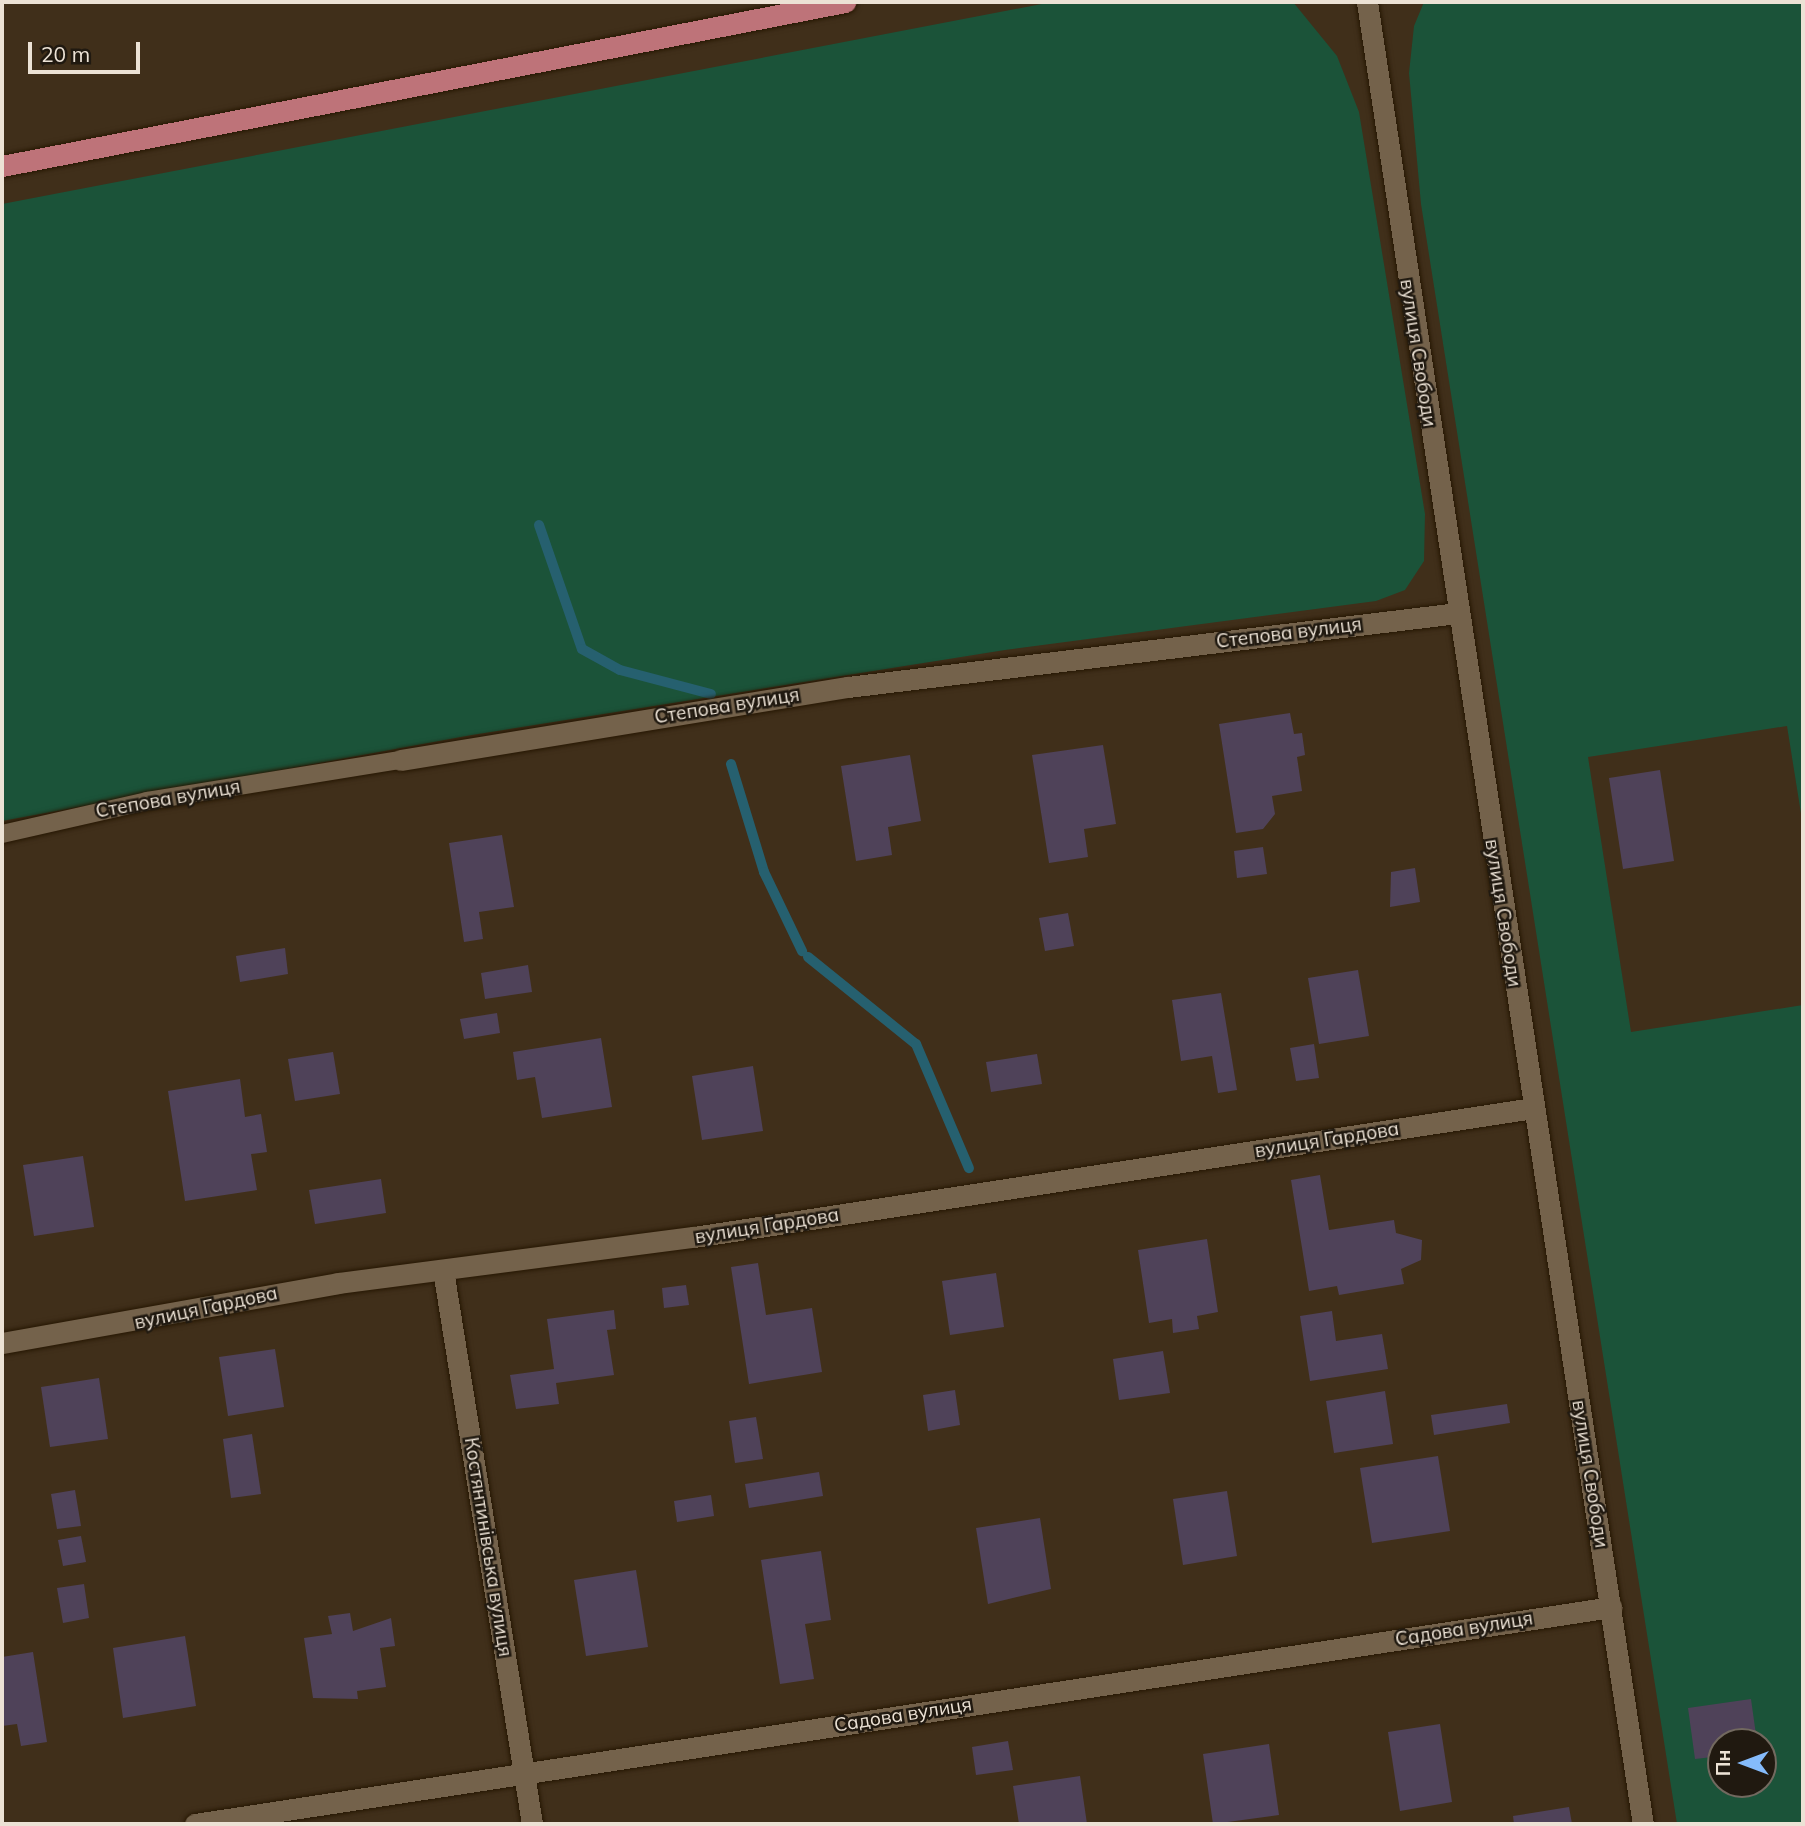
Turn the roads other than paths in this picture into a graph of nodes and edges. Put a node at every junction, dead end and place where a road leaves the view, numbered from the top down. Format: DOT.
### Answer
graph roads {
  1 [pos="845,2"];
  2 [pos="1367,2"];
  3 [pos="2,166"];
  4 [pos="1458,613"];
  5 [pos="401,760"];
  6 [pos="2,834"];
  7 [pos="1532,1108"];
  8 [pos="443,1270"];
  9 [pos="2,1343"];
  10 [pos="1611,1606"];
  11 [pos="524,1774"];
  12 [pos="195,1824"];
  13 [pos="532,1824"];
  14 [pos="1643,1824"];
  1 -- 3 [label="main road"];
  2 -- 4 [label="street, вулиця Свободи"];
  4 -- 5 [label="street, Степова вулиця"];
  4 -- 7 [label="street, вулиця Свободи"];
  5 -- 6 [label="lane, Степова вулиця"];
  7 -- 8 [label="street, вулиця Гардова"];
  7 -- 10 [label="street, вулиця Свободи"];
  8 -- 9 [label="street, вулиця Гардова"];
  8 -- 11 [label="street, Костянтинівська вулиця"];
  10 -- 11 [label="street, Садова вулиця"];
  10 -- 14 [label="street, вулиця Свободи"];
  11 -- 12 [label="street, Садова вулиця"];
  11 -- 13 [label="street, Костянтинівська вулиця"];
}
